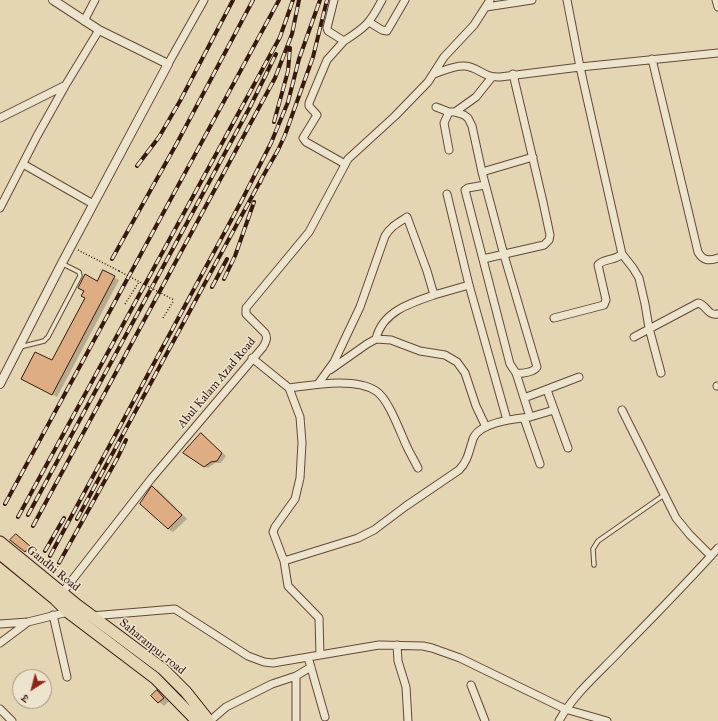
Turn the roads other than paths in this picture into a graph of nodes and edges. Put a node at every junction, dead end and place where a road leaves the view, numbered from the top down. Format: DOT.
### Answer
graph roads {
  1 [pos="53,0"];
  2 [pos="95,0"];
  3 [pos="204,0"];
  4 [pos="334,0"];
  5 [pos="382,0"];
  6 [pos="405,0"];
  7 [pos="490,0"];
  8 [pos="532,0"];
  9 [pos="567,0"];
  10 [pos="716,0"];
  11 [pos="486,7"];
  12 [pos="718,7"];
  13 [pos="84,21"];
  14 [pos="369,22"];
  15 [pos="99,30"];
  16 [pos="344,40"];
  17 [pos="718,52"];
  18 [pos="652,59"];
  19 [pos="168,64"];
  20 [pos="580,67"];
  21 [pos="434,74"];
  22 [pos="513,74"];
  23 [pos="492,77"];
  24 [pos="65,86"];
  25 [pos="436,107"];
  26 [pos="452,112"];
  27 [pos="0,118"];
  28 [pos="449,150"];
  29 [pos="533,157"];
  30 [pos="23,164"];
  31 [pos="345,164"];
  32 [pos="482,172"];
  33 [pos="485,185"];
  34 [pos="447,194"];
  35 [pos="93,204"];
  36 [pos="0,207"];
  37 [pos="622,254"];
  38 [pos="504,255"];
  39 [pos="718,258"];
  40 [pos="483,259"];
  41 [pos="62,263"];
  42 [pos="469,285"];
  43 [pos="434,295"];
  44 [pos="718,314"];
  45 [pos="554,318"];
  46 [pos="649,328"];
  47 [pos="634,337"];
  48 [pos="376,339"];
  49 [pos="19,348"];
  50 [pos="252,358"];
  51 [pos="329,371"];
  52 [pos="516,374"];
  53 [pos="662,374"];
  54 [pos="580,377"];
  55 [pos="0,384"];
  56 [pos="318,384"];
  57 [pos="289,388"];
  58 [pos="547,390"];
  59 [pos="524,398"];
  60 [pos="554,410"];
  61 [pos="622,410"];
  62 [pos="527,417"];
  63 [pos="506,420"];
  64 [pos="486,427"];
  65 [pos="568,448"];
  66 [pos="540,464"];
  67 [pos="418,468"];
  68 [pos="664,495"];
  69 [pos="0,542"];
  70 [pos="718,548"];
  71 [pos="0,554"];
  72 [pos="711,556"];
  73 [pos="284,561"];
  74 [pos="594,565"];
  75 [pos="62,593"];
  76 [pos="68,612"];
  77 [pos="53,615"];
  78 [pos="87,619"];
  79 [pos="28,622"];
  80 [pos="0,624"];
  81 [pos="0,643"];
  82 [pos="398,645"];
  83 [pos="320,655"];
  84 [pos="308,657"];
  85 [pos="310,667"];
  86 [pos="296,676"];
  87 [pos="67,677"];
  88 [pos="471,685"];
  89 [pos="0,709"];
  90 [pos="565,709"];
  91 [pos="324,717"];
  92 [pos="195,720"];
  93 [pos="12,721"];
  94 [pos="209,721"];
  95 [pos="296,721"];
  96 [pos="408,721"];
  97 [pos="485,721"];
  98 [pos="559,721"];
  99 [pos="607,721"];
  1 -- 13 [label="street"];
  2 -- 13 [label="street"];
  3 -- 19 [label="street"];
  4 -- 16 [label="street"];
  5 -- 14 [label="street"];
  6 -- 14 [label="street"];
  7 -- 11 [label="street, Abul Kalam Azad Road"];
  8 -- 11 [label="street"];
  9 -- 20 [label="street"];
  10 -- 12 [label="street"];
  11 -- 21 [label="street, Abul Kalam Azad Road"];
  13 -- 15 [label="street"];
  14 -- 16 [label="street"];
  15 -- 19 [label="street"];
  15 -- 24 [label="street"];
  16 -- 31 [label="street"];
  17 -- 18 [label="street"];
  18 -- 20 [label="street"];
  18 -- 39 [label="street"];
  19 -- 35 [label="street"];
  20 -- 22 [label="street"];
  20 -- 37 [label="street"];
  21 -- 23 [label="street"];
  21 -- 31 [label="street, Abul Kalam Azad Road"];
  22 -- 23 [label="street"];
  22 -- 29 [label="street"];
  23 -- 26 [label="street"];
  24 -- 27 [label="street"];
  24 -- 30 [label="street"];
  25 -- 26 [label="street"];
  26 -- 28 [label="street"];
  26 -- 32 [label="street"];
  29 -- 32 [label="street"];
  29 -- 38 [label="street"];
  30 -- 35 [label="street"];
  30 -- 36 [label="street"];
  31 -- 50 [label="street, Abul Kalam Azad Road"];
  32 -- 33 [label="street"];
  33 -- 38 [label="street"];
  33 -- 40 [label="street"];
  34 -- 42 [label="street"];
  35 -- 41 [label="street"];
  37 -- 45 [label="street"];
  37 -- 46 [label="street"];
  38 -- 40 [label="street"];
  38 -- 52 [label="street"];
  40 -- 52 [label="street"];
  41 -- 49 [label="street"];
  41 -- 49 [label="lane"];
  42 -- 43 [label="street"];
  42 -- 63 [label="street"];
  43 -- 48 [label="street"];
  43 -- 51 [label="street"];
  44 -- 46 [label="street"];
  46 -- 47 [label="street"];
  46 -- 53 [label="street"];
  48 -- 51 [label="street"];
  48 -- 64 [label="street"];
  49 -- 55 [label="street"];
  50 -- 57 [label="street"];
  50 -- 75 [label="street, Abul Kalam Azad Road"];
  51 -- 56 [label="street"];
  52 -- 59 [label="street"];
  54 -- 58 [label="street"];
  56 -- 57 [label="street"];
  56 -- 67 [label="street"];
  57 -- 73 [label="street"];
  58 -- 59 [label="street"];
  58 -- 60 [label="street"];
  59 -- 62 [label="street"];
  60 -- 62 [label="street"];
  60 -- 65 [label="street"];
  61 -- 68 [label="street"];
  62 -- 63 [label="street"];
  62 -- 66 [label="street"];
  63 -- 64 [label="street"];
  64 -- 73 [label="street"];
  68 -- 72 [label="street"];
  68 -- 74 [label="lane"];
  69 -- 75 [label="main road, Gandhi Road"];
  70 -- 72 [label="street"];
  71 -- 76 [label="main road, Gandhi Road"];
  72 -- 90 [label="street"];
  73 -- 83 [label="street"];
  75 -- 78 [label="main road, Gandhi Road"];
  76 -- 77 [label="street"];
  76 -- 78 [label="main road, Gandhi Road"];
  77 -- 79 [label="street"];
  77 -- 87 [label="street"];
  78 -- 84 [label="street"];
  78 -- 92 [label="main road, Saharanpur road"];
  78 -- 94 [label="main road, Saharanpur road"];
  79 -- 80 [label="street"];
  79 -- 81 [label="street"];
  82 -- 83 [label="street"];
  82 -- 90 [label="street"];
  82 -- 96 [label="street"];
  83 -- 84 [label="street"];
  84 -- 85 [label="street"];
  85 -- 86 [label="street"];
  85 -- 91 [label="street"];
  86 -- 94 [label="street"];
  86 -- 95 [label="street"];
  88 -- 97 [label="street"];
  89 -- 93 [label="street"];
  90 -- 98 [label="street"];
  90 -- 99 [label="street"];
}
